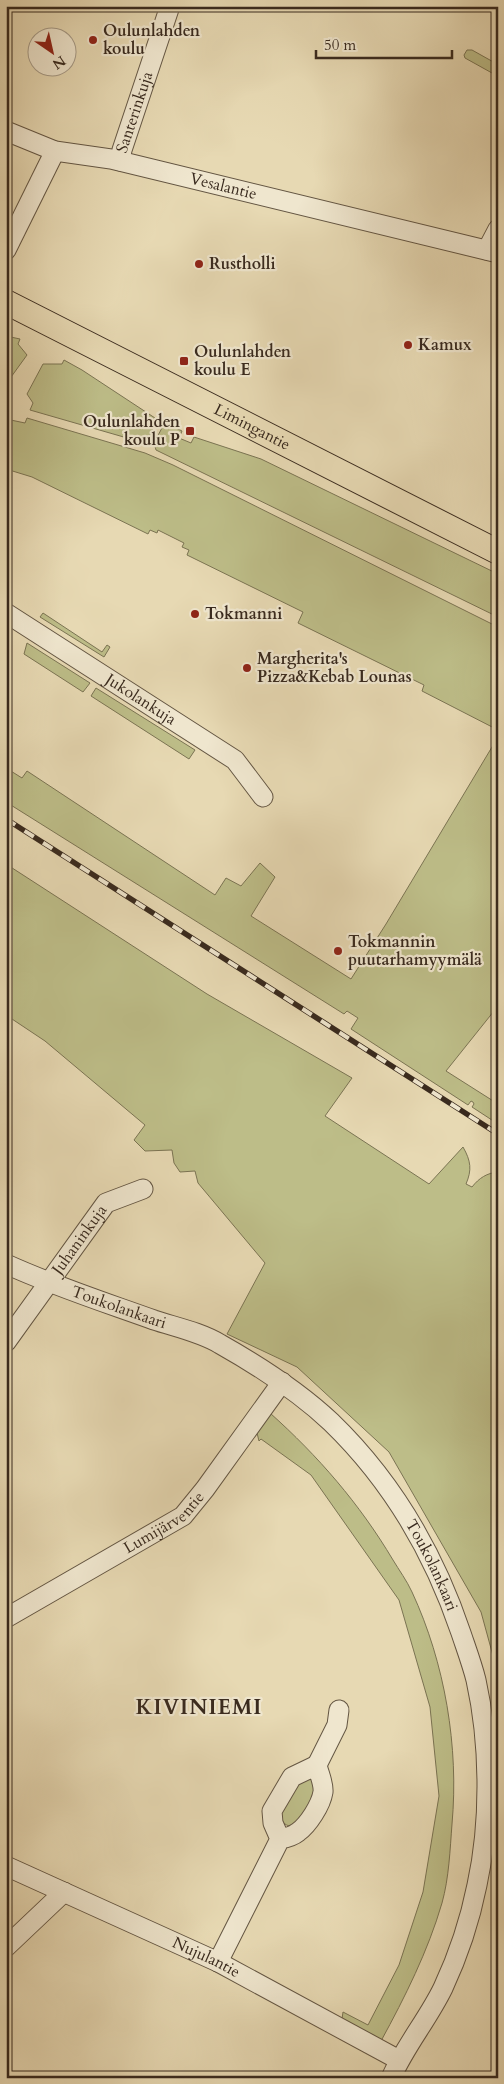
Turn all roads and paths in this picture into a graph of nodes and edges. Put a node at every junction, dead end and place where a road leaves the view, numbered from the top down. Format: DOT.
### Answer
graph roads {
  1 [pos="170,6"];
  2 [pos="6,131"];
  3 [pos="54,150"];
  4 [pos="120,161"];
  5 [pos="498,229"];
  6 [pos="6,250"];
  7 [pos="492,251"];
  8 [pos="6,302"];
  9 [pos="498,552"];
  10 [pos="6,613"];
  11 [pos="263,797"];
  12 [pos="143,1189"];
  13 [pos="6,1264"];
  14 [pos="48,1283"];
  15 [pos="6,1342"];
  16 [pos="282,1382"];
  17 [pos="6,1618"];
  18 [pos="339,1710"];
  19 [pos="317,1766"];
  20 [pos="280,1839"];
  21 [pos="6,1866"];
  22 [pos="64,1892"];
  23 [pos="6,1947"];
  24 [pos="218,1962"];
  25 [pos="399,2060"];
  26 [pos="391,2078"];
  1 -- 4 [label="street, Santerinkuja"];
  2 -- 3 [label="street, Vesalantie"];
  3 -- 4 [label="street, Vesalantie"];
  3 -- 6 [label="street"];
  4 -- 7 [label="street, Vesalantie"];
  5 -- 7 [label="street"];
  8 -- 9 [label="main road, Limingantie"];
  10 -- 11 [label="street, Jukolankuja"];
  12 -- 14 [label="street, Juhaninkuja"];
  13 -- 14 [label="street, Toukolankaari"];
  14 -- 15 [label="street, Juhaninkuja"];
  14 -- 16 [label="street, Toukolankaari"];
  16 -- 17 [label="street, Lumijärventie"];
  16 -- 25 [label="street, Toukolankaari"];
  18 -- 19 [label="street"];
  19 -- 20 [label="street"];
  19 -- 20 [label="street"];
  20 -- 24 [label="street"];
  21 -- 22 [label="street, Nujulantie"];
  22 -- 23 [label="street"];
  22 -- 24 [label="street, Nujulantie"];
  24 -- 25 [label="street, Nujulantie"];
  25 -- 26 [label="street, Toukolankaari"];
}
